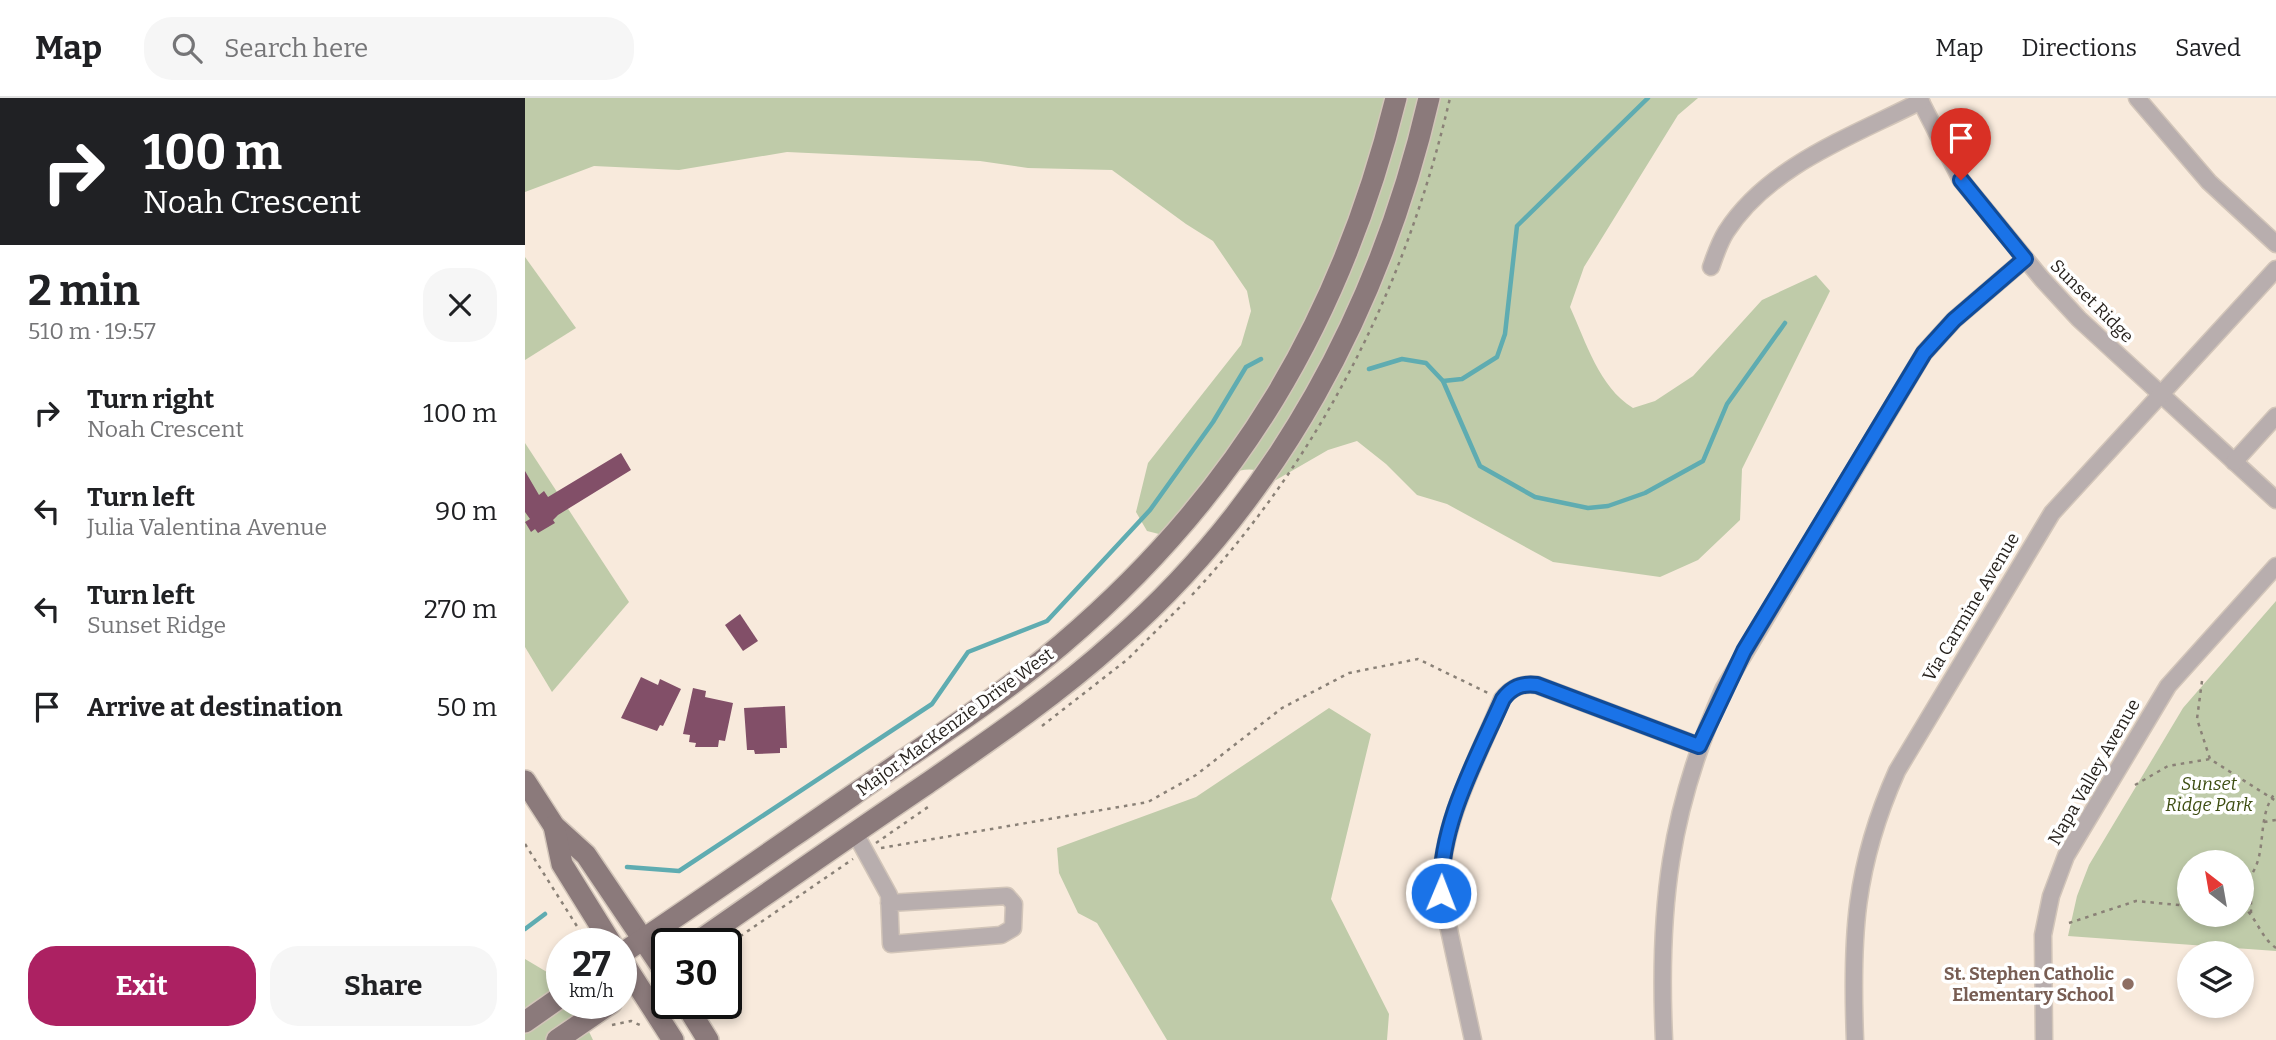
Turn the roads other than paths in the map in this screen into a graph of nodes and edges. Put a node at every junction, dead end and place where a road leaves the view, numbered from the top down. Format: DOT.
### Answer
graph roads {
  1 [pos="1396,98"];
  2 [pos="1429,98"];
  3 [pos="2137,98"];
  4 [pos="1920,99"];
  5 [pos="2276,244"];
  6 [pos="2025,259"];
  7 [pos="1711,267"];
  8 [pos="2276,269"];
  9 [pos="2161,395"];
  10 [pos="2276,416"];
  11 [pos="2234,462"];
  12 [pos="2276,500"];
  13 [pos="2276,566"];
  14 [pos="1699,746"];
  15 [pos="525,782"];
  16 [pos="554,826"];
  17 [pos="860,842"];
  18 [pos="889,903"];
  19 [pos="602,928"];
  20 [pos="720,928"];
  21 [pos="644,939"];
  22 [pos="637,944"];
  23 [pos="651,949"];
  24 [pos="637,999"];
  25 [pos="546,1007"];
  26 [pos="529,1019"];
  27 [pos="588,1019"];
  28 [pos="695,1019"];
  29 [pos="557,1040"];
  30 [pos="673,1040"];
  31 [pos="708,1040"];
  32 [pos="1473,1040"];
  33 [pos="1664,1040"];
  34 [pos="1855,1040"];
  35 [pos="2044,1040"];
  1 -- 21 [label="main road, Major MacKenzie Drive West"];
  2 -- 17 [label="main road, Major MacKenzie Drive West"];
  3 -- 5 [label="street"];
  4 -- 6 [label="street, Sunset Ridge"];
  4 -- 7 [label="street"];
  6 -- 9 [label="street, Sunset Ridge"];
  6 -- 14 [label="street"];
  8 -- 9 [label="street, Via Carmine Avenue"];
  9 -- 11 [label="street, Sunset Ridge"];
  9 -- 34 [label="street, Via Carmine Avenue"];
  10 -- 11 [label="street"];
  11 -- 12 [label="street, Sunset Ridge"];
  13 -- 35 [label="street, Napa Valley Avenue"];
  14 -- 32 [label="street"];
  14 -- 33 [label="street"];
  15 -- 16 [label="main road"];
  16 -- 19 [label="main road"];
  16 -- 21 [label="main road"];
  17 -- 18 [label="street"];
  17 -- 20 [label="main road, Major MacKenzie Drive West"];
  18 -- 18 [label="street"];
  21 -- 22 [label="main road, Major MacKenzie Drive West"];
  21 -- 23 [label="main road"];
  24 -- 30 [label="main road"];
  25 -- 26 [label="main road"];
  27 -- 29 [label="main road"];
  28 -- 31 [label="main road"];
}
